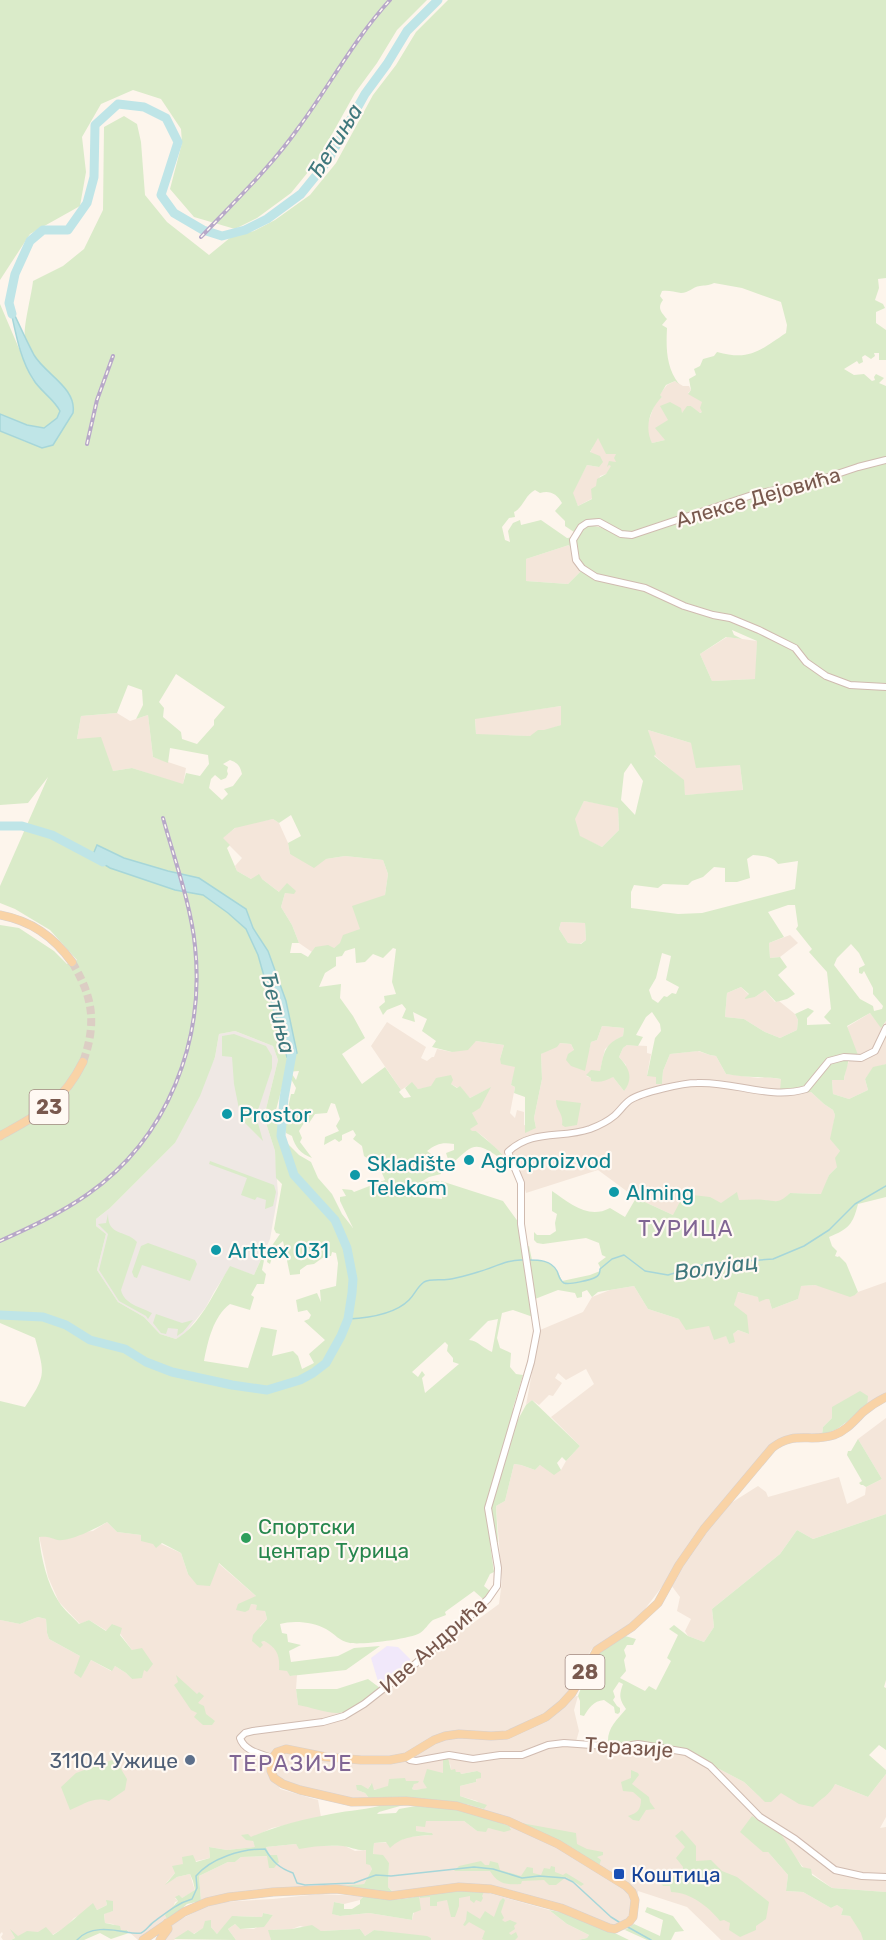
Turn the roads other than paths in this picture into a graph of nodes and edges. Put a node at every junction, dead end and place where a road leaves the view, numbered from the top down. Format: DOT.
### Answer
graph roads {
  1 [pos="886,460"];
  2 [pos="886,687"];
  3 [pos="0,915"];
  4 [pos="72,962"];
  5 [pos="886,1028"];
  6 [pos="83,1062"];
  7 [pos="0,1136"];
  8 [pos="886,1397"];
  9 [pos="406,1756"];
  10 [pos="272,1758"];
  11 [pos="886,1876"];
  12 [pos="167,1923"];
  13 [pos="143,1940"];
  14 [pos="160,1940"];
  1 -- 2 [label="street, Алексе Дејовића"];
  3 -- 4 [label="main road"];
  5 -- 10 [label="street, Иве Андрића"];
  6 -- 7 [label="main road, 23"];
  8 -- 9 [label="main road, 28"];
  9 -- 10 [label="main road, 28"];
  9 -- 11 [label="street, Теразије"];
  10 -- 12 [label="main road"];
  12 -- 13 [label="main road"];
  12 -- 14 [label="main road"];
}
